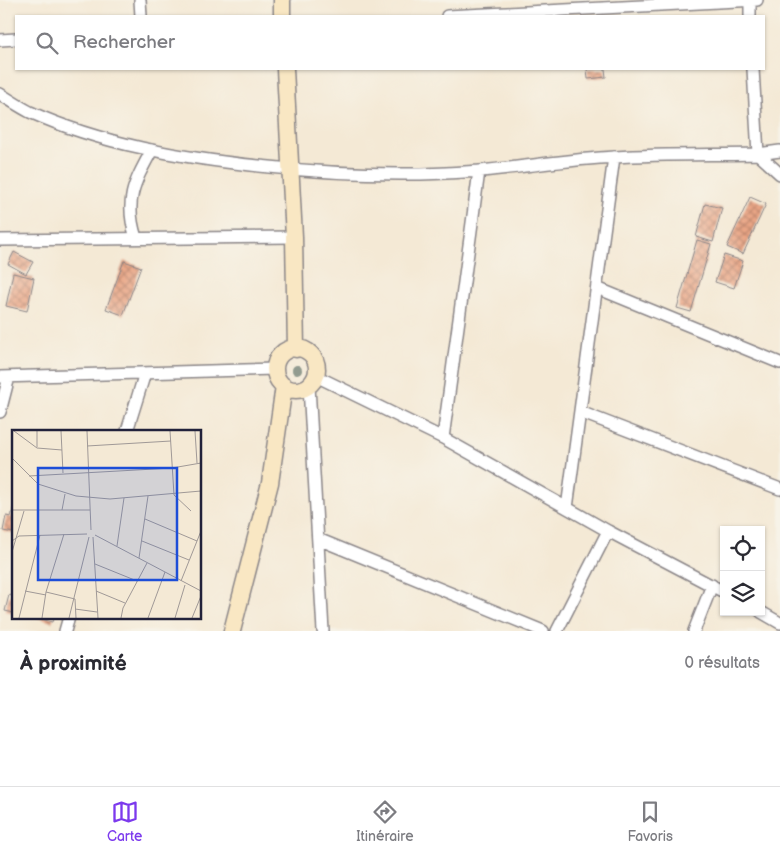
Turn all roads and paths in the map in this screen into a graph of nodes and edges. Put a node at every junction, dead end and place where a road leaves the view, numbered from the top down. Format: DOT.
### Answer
graph roads {
  1 [pos="140,0"];
  2 [pos="282,0"];
  3 [pos="752,0"];
  4 [pos="141,15"];
  5 [pos="282,15"];
  6 [pos="466,15"];
  7 [pos="750,15"];
  8 [pos="15,39"];
  9 [pos="0,40"];
  10 [pos="285,70"];
  11 [pos="753,70"];
  12 [pos="0,94"];
  13 [pos="152,150"];
  14 [pos="780,151"];
  15 [pos="758,154"];
  16 [pos="614,157"];
  17 [pos="290,169"];
  18 [pos="479,171"];
  19 [pos="780,174"];
  20 [pos="294,237"];
  21 [pos="136,238"];
  22 [pos="0,240"];
  23 [pos="597,288"];
  24 [pos="296,348"];
  25 [pos="780,363"];
  26 [pos="275,369"];
  27 [pos="144,373"];
  28 [pos="4,377"];
  29 [pos="312,381"];
  30 [pos="284,386"];
  31 [pos="0,412"];
  32 [pos="580,412"];
  33 [pos="127,430"];
  34 [pos="443,438"];
  35 [pos="780,489"];
  36 [pos="567,508"];
  37 [pos="608,531"];
  38 [pos="318,539"];
  39 [pos="712,585"];
  40 [pos="720,590"];
  41 [pos="765,614"];
  42 [pos="69,618"];
  43 [pos="780,623"];
  44 [pos="65,631"];
  45 [pos="232,631"];
  46 [pos="323,631"];
  47 [pos="543,631"];
  48 [pos="557,631"];
  49 [pos="694,631"];
  1 -- 4 [label="street"];
  2 -- 5 [label="street"];
  3 -- 6 [label="street"];
  3 -- 7 [label="street"];
  8 -- 9 [label="street"];
  10 -- 17 [label="street"];
  11 -- 15 [label="street"];
  12 -- 13 [label="street"];
  13 -- 17 [label="street"];
  13 -- 21 [label="street"];
  14 -- 15 [label="street"];
  15 -- 16 [label="street"];
  15 -- 19 [label="street"];
  16 -- 18 [label="street"];
  16 -- 23 [label="street"];
  17 -- 18 [label="street"];
  17 -- 20 [label="street"];
  18 -- 34 [label="street"];
  20 -- 21 [label="street"];
  20 -- 24 [label="street"];
  21 -- 22 [label="street"];
  23 -- 25 [label="street"];
  23 -- 32 [label="street"];
  24 -- 26 [label="street"];
  24 -- 29 [label="street"];
  26 -- 27 [label="street"];
  26 -- 30 [label="street"];
  27 -- 28 [label="street"];
  27 -- 33 [label="street"];
  28 -- 31 [label="street"];
  29 -- 30 [label="street"];
  29 -- 34 [label="street"];
  29 -- 38 [label="street"];
  30 -- 45 [label="street"];
  32 -- 35 [label="street"];
  32 -- 36 [label="street"];
  34 -- 36 [label="street"];
  36 -- 37 [label="street"];
  37 -- 39 [label="street"];
  37 -- 48 [label="street"];
  38 -- 46 [label="street"];
  38 -- 47 [label="street"];
  39 -- 40 [label="street"];
  39 -- 49 [label="street"];
  41 -- 43 [label="street"];
  42 -- 44 [label="street"];
}
